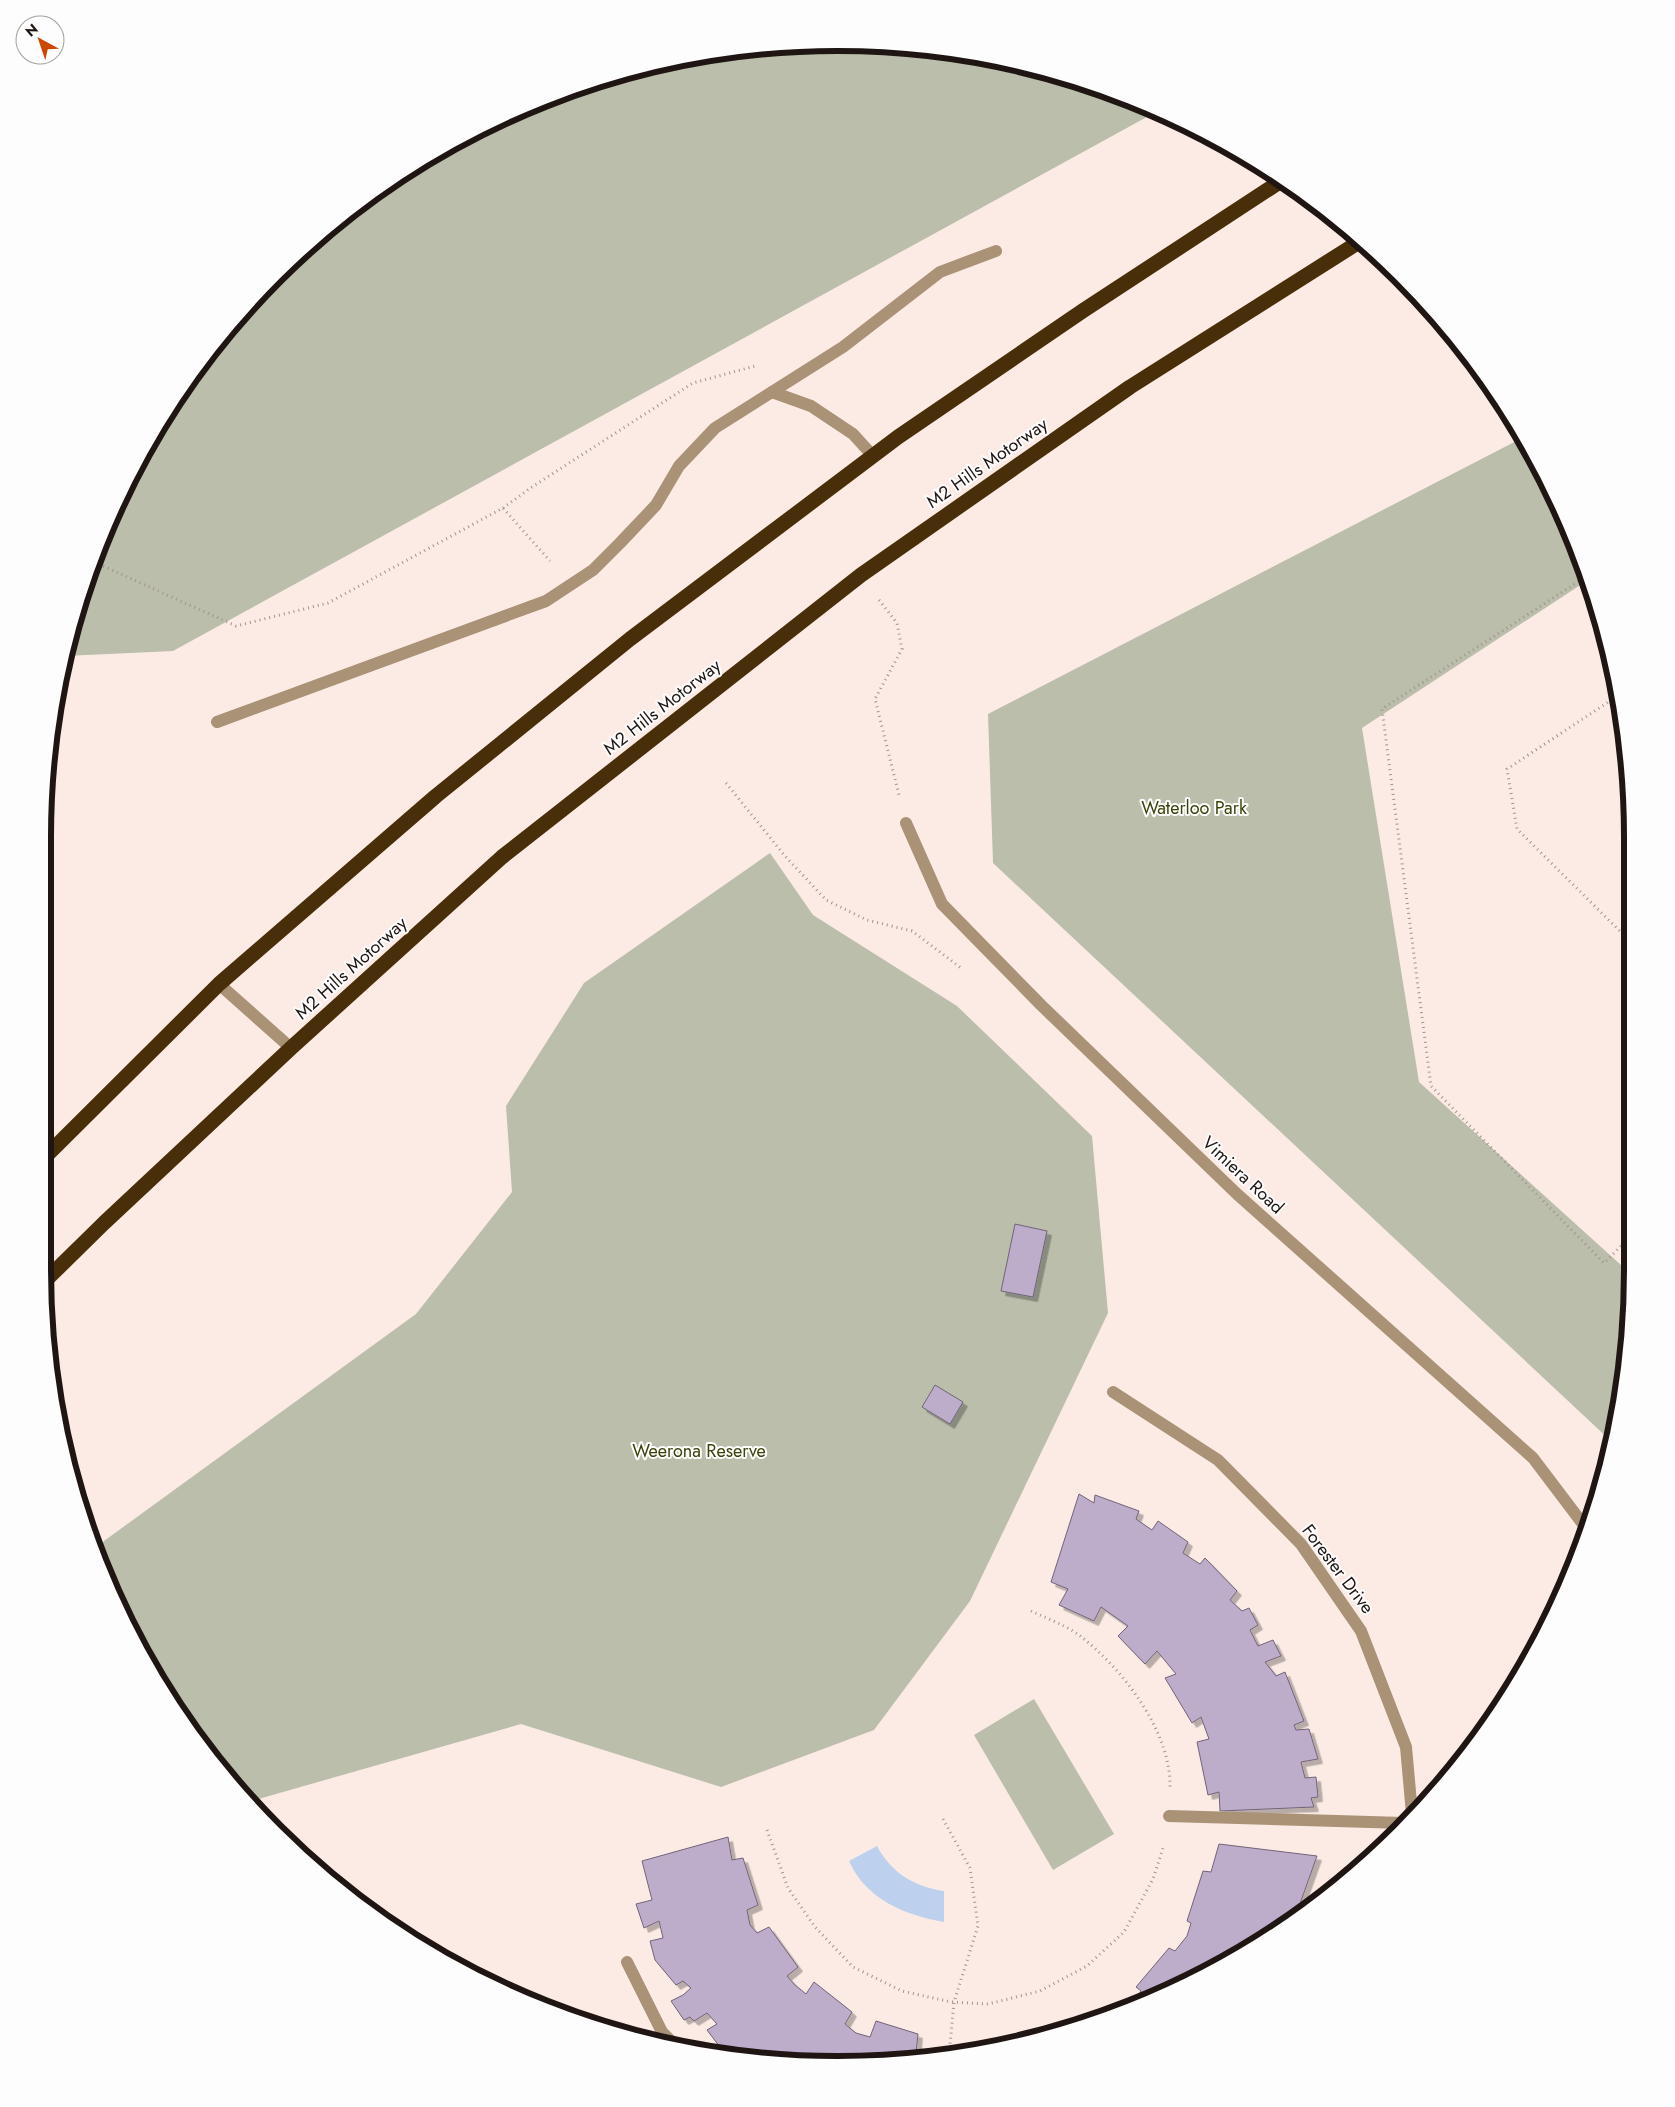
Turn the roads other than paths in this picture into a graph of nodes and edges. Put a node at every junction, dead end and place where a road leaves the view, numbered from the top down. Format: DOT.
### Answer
graph roads {
  1 [pos="1276,185"];
  2 [pos="1355,245"];
  3 [pos="996,251"];
  4 [pos="772,392"];
  5 [pos="873,456"];
  6 [pos="217,722"];
  7 [pos="906,823"];
  8 [pos="219,984"];
  9 [pos="291,1048"];
  10 [pos="51,1151"];
  11 [pos="51,1275"];
  12 [pos="1113,1392"];
  13 [pos="1582,1522"];
  14 [pos="1411,1806"];
  15 [pos="1169,1816"];
  16 [pos="1395,1823"];
  17 [pos="627,1962"];
  18 [pos="667,2037"];
  1 -- 5 [label="highway"];
  2 -- 9 [label="highway, M2 Hills Motorway"];
  3 -- 4 [label="street"];
  4 -- 5 [label="street"];
  4 -- 6 [label="street"];
  5 -- 8 [label="highway"];
  7 -- 13 [label="street, Vimiera Road"];
  8 -- 9 [label="street"];
  8 -- 10 [label="highway"];
  9 -- 11 [label="highway, M2 Hills Motorway"];
  12 -- 14 [label="street, Forester Drive"];
  15 -- 16 [label="street"];
  17 -- 18 [label="street"];
}
